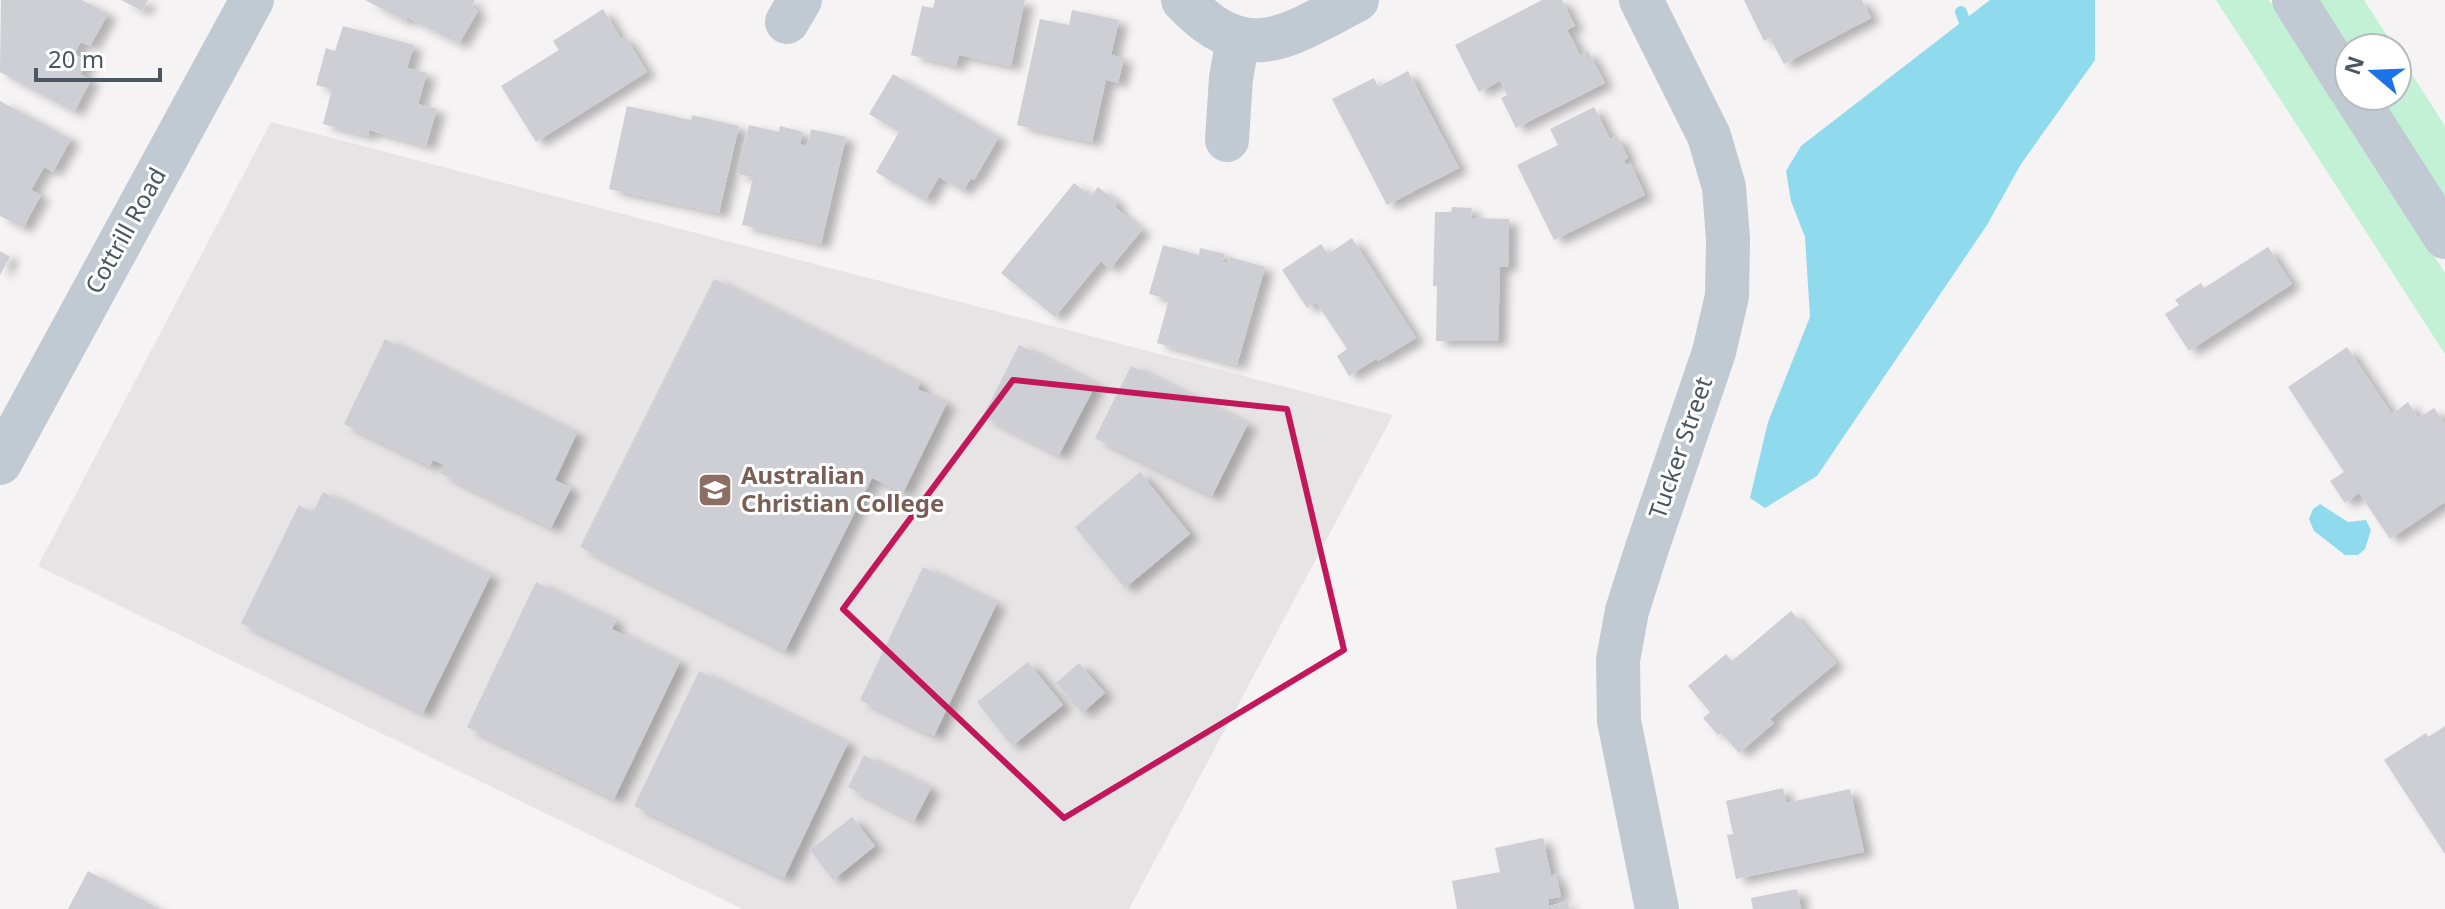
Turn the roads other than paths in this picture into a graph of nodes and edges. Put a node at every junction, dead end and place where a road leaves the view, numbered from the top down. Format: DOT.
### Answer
graph roads {
  1 [pos="252,0"];
  2 [pos="1183,0"];
  3 [pos="1357,0"];
  4 [pos="1641,0"];
  5 [pos="2294,0"];
  6 [pos="1238,39"];
  7 [pos="2333,62"];
  8 [pos="2365,112"];
  9 [pos="1227,140"];
  10 [pos="2445,237"];
  11 [pos="0,463"];
  12 [pos="1657,909"];
  1 -- 11 [label="street, Cottrill Road"];
  2 -- 6 [label="street"];
  3 -- 6 [label="street"];
  4 -- 12 [label="street, Tucker Street"];
  5 -- 7 [label="street"];
  6 -- 9 [label="street"];
  8 -- 10 [label="street"];
}
